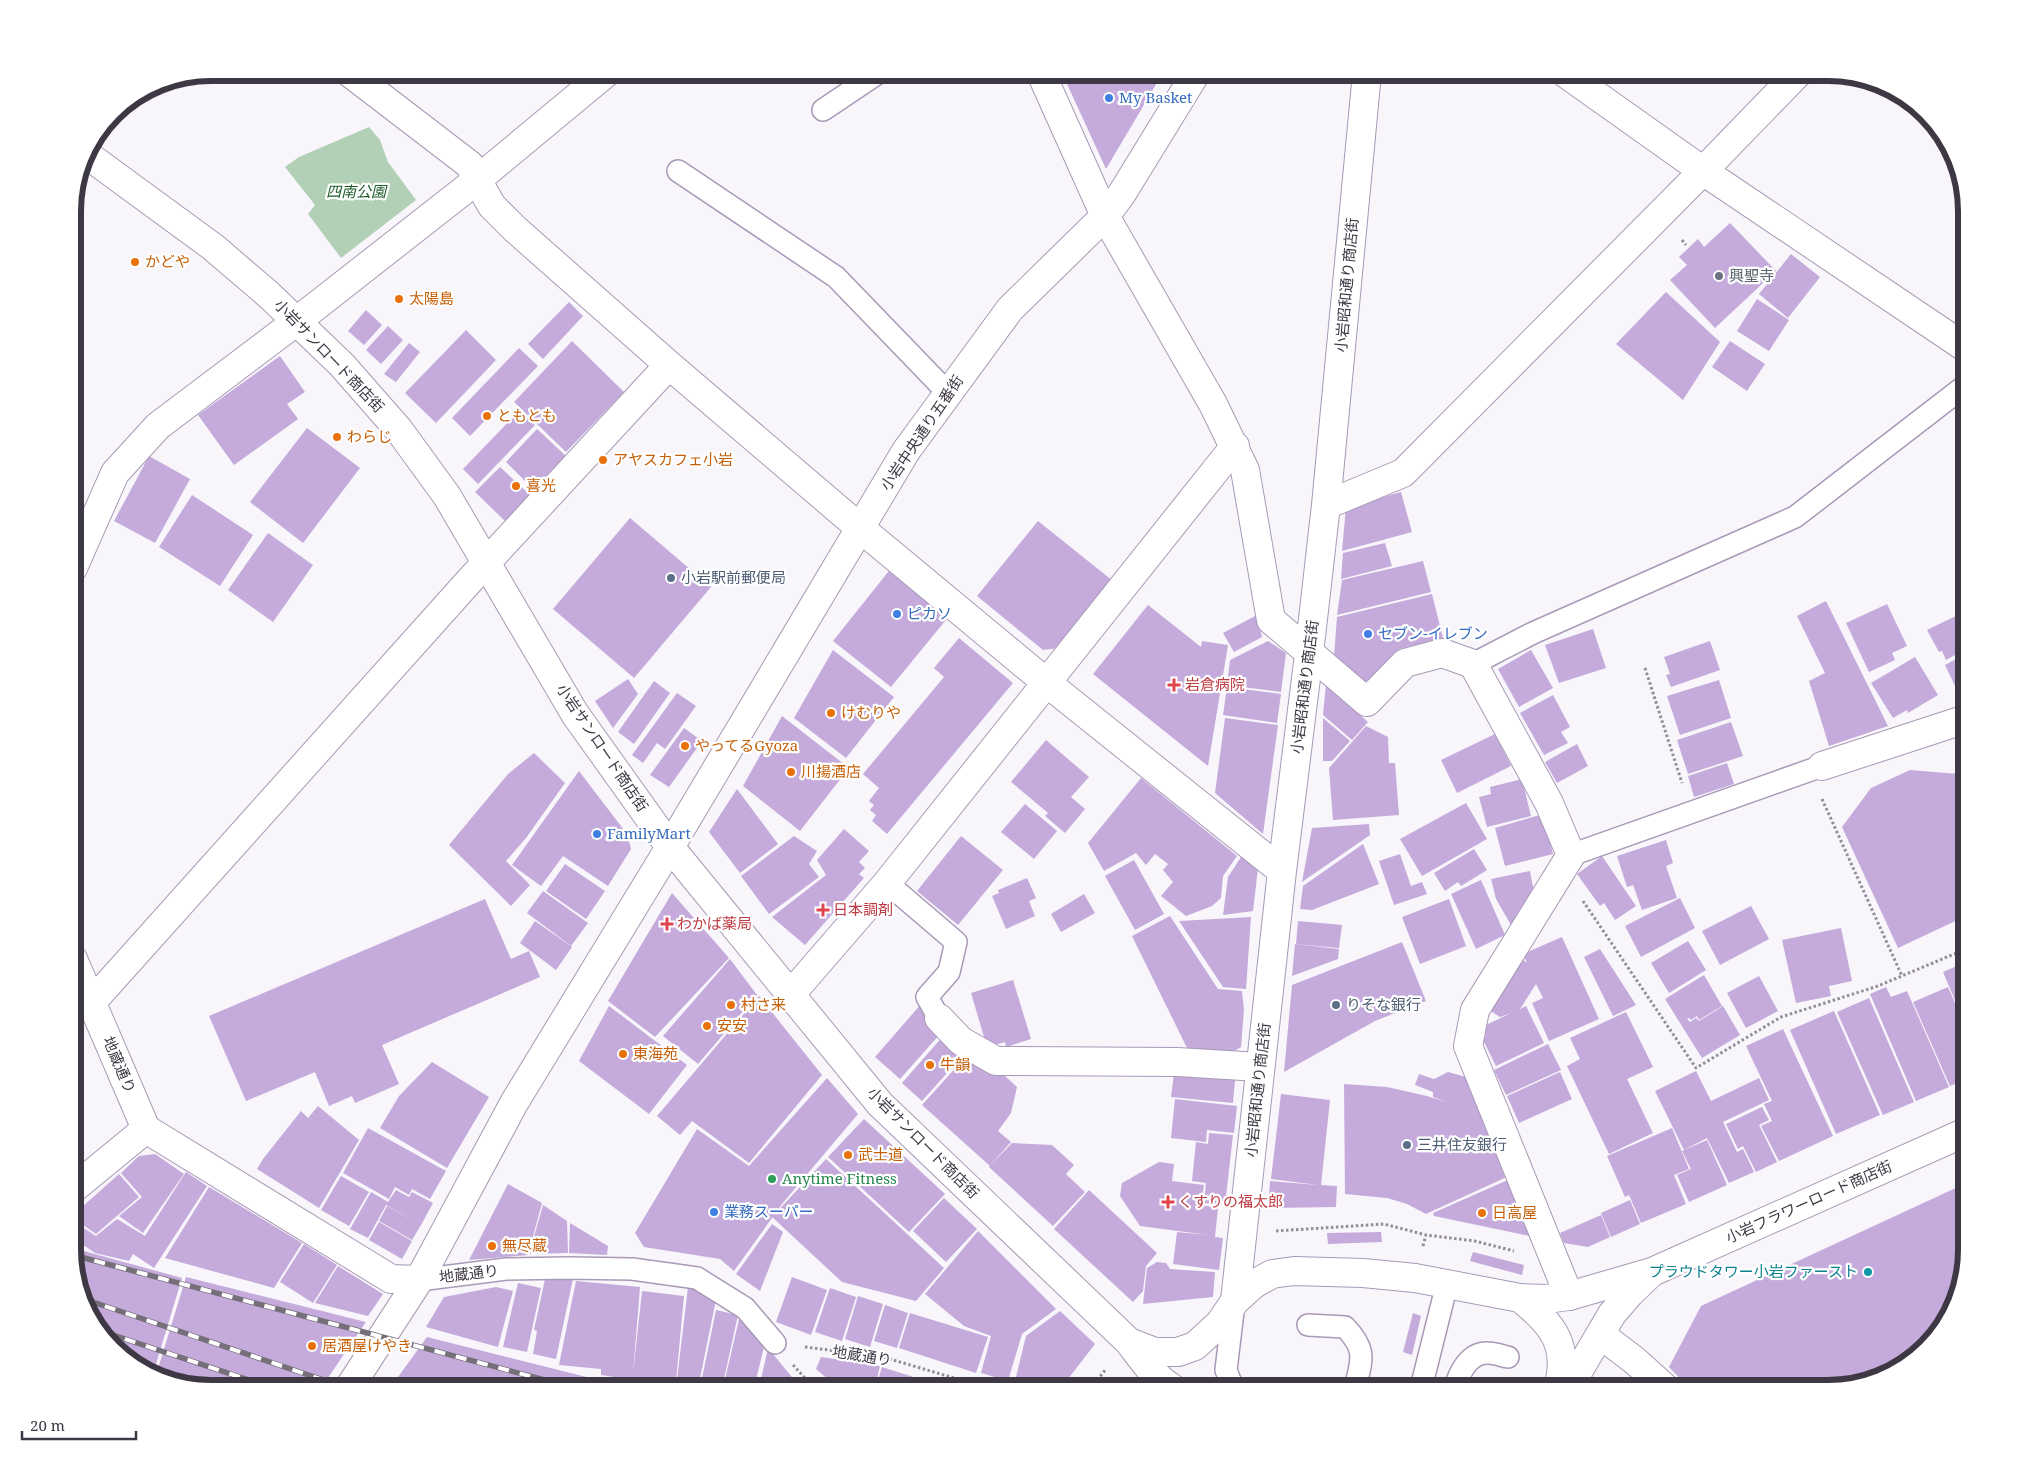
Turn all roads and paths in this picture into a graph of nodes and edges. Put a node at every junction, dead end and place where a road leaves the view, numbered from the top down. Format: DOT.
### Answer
graph roads {
  1 [pos="362,81"];
  2 [pos="595,81"];
  3 [pos="865,81"];
  4 [pos="1045,81"];
  5 [pos="1190,81"];
  6 [pos="1366,81"];
  7 [pos="1578,81"];
  8 [pos="1789,81"];
  9 [pos="822,110"];
  10 [pos="92,159"];
  11 [pos="678,171"];
  12 [pos="1703,171"];
  13 [pos="477,180"];
  14 [pos="1105,216"];
  15 [pos="297,321"];
  16 [pos="1958,343"];
  17 [pos="669,365"];
  18 [pos="1958,391"];
  19 [pos="948,394"];
  20 [pos="1235,446"];
  21 [pos="1326,505"];
  22 [pos="860,528"];
  23 [pos="82,548"];
  24 [pos="487,562"];
  25 [pos="1309,654"];
  26 [pos="1472,664"];
  27 [pos="1645,668"];
  28 [pos="1047,683"];
  29 [pos="1958,722"];
  30 [pos="1816,768"];
  31 [pos="1692,812"];
  32 [pos="670,847"];
  33 [pos="1565,866"];
  34 [pos="1282,870"];
  35 [pos="887,883"];
  36 [pos="1958,952"];
  37 [pos="1902,976"];
  38 [pos="82,979"];
  39 [pos="791,994"];
  40 [pos="92,1002"];
  41 [pos="939,1018"];
  42 [pos="1260,1067"];
  43 [pos="146,1129"];
  44 [pos="1958,1136"];
  45 [pos="82,1182"];
  46 [pos="1242,1233"];
  47 [pos="1556,1261"];
  48 [pos="1652,1272"];
  49 [pos="418,1280"];
  50 [pos="1446,1284"];
  51 [pos="1569,1296"];
  52 [pos="1520,1298"];
  53 [pos="1235,1301"];
  54 [pos="1308,1324"];
  55 [pos="1601,1335"];
  56 [pos="1129,1342"];
  57 [pos="775,1343"];
  58 [pos="1508,1357"];
  59 [pos="1108,1367"];
  60 [pos="354,1380"];
  61 [pos="961,1380"];
  62 [pos="1097,1380"];
  63 [pos="1160,1380"];
  64 [pos="1230,1380"];
  65 [pos="1356,1380"];
  66 [pos="1424,1380"];
  67 [pos="1457,1380"];
  68 [pos="1560,1380"];
  69 [pos="1571,1380"];
  70 [pos="1656,1380"];
  1 -- 13 [label="street"];
  2 -- 13 [label="street"];
  3 -- 9 [label="lane"];
  4 -- 14 [label="street"];
  5 -- 14 [label="street, 小岩中央通り五番街"];
  6 -- 21 [label="street, 小岩昭和通り商店街"];
  7 -- 12 [label="street"];
  8 -- 12 [label="street"];
  10 -- 15 [label="street, 小岩サンロード商店街"];
  11 -- 19 [label="lane"];
  12 -- 16 [label="street"];
  12 -- 21 [label="street"];
  13 -- 15 [label="street"];
  13 -- 17 [label="street"];
  14 -- 19 [label="street, 小岩中央通り五番街"];
  14 -- 20 [label="street"];
  15 -- 23 [label="street"];
  15 -- 24 [label="street, 小岩サンロード商店街"];
  17 -- 22 [label="street"];
  17 -- 24 [label="street"];
  18 -- 26 [label="lane"];
  19 -- 22 [label="street, 小岩中央通り五番街"];
  20 -- 25 [label="street"];
  20 -- 28 [label="street"];
  21 -- 25 [label="street, 小岩昭和通り商店街"];
  22 -- 28 [label="street"];
  22 -- 32 [label="street, 小岩中央通り五番街"];
  24 -- 32 [label="street, 小岩サンロード商店街"];
  24 -- 40 [label="street"];
  25 -- 26 [label="street"];
  25 -- 34 [label="street, 小岩昭和通り商店街"];
  26 -- 33 [label="street"];
  27 -- 31 [label="path"];
  28 -- 34 [label="street"];
  28 -- 35 [label="street"];
  29 -- 30 [label="street"];
  30 -- 31 [label="lane"];
  30 -- 37 [label="path"];
  31 -- 33 [label="lane"];
  32 -- 39 [label="street, 小岩サンロード商店街"];
  32 -- 49 [label="street, 小岩中央通り五番街"];
  33 -- 37 [label="path"];
  33 -- 47 [label="street"];
  34 -- 42 [label="street, 小岩昭和通り商店街"];
  35 -- 39 [label="street"];
  35 -- 41 [label="lane"];
  36 -- 37 [label="path"];
  38 -- 40 [label="street, 地蔵通り"];
  39 -- 56 [label="street, 小岩サンロード商店街"];
  40 -- 43 [label="street, 地蔵通り"];
  41 -- 42 [label="street"];
  42 -- 46 [label="street, 小岩昭和通り商店街"];
  43 -- 45 [label="street"];
  43 -- 49 [label="street, 地蔵通り"];
  44 -- 48 [label="street, 小岩フラワーロード商店街"];
  46 -- 47 [label="path"];
  46 -- 53 [label="street, 小岩昭和通り商店街"];
  47 -- 51 [label="street"];
  48 -- 51 [label="street"];
  48 -- 55 [label="street"];
  49 -- 57 [label="lane, 地蔵通り"];
  49 -- 60 [label="street, 小岩中央通り五番街"];
  50 -- 52 [label="street"];
  50 -- 53 [label="street"];
  50 -- 66 [label="lane"];
  51 -- 52 [label="street"];
  52 -- 68 [label="street"];
  53 -- 56 [label="street"];
  53 -- 64 [label="lane"];
  54 -- 65 [label="lane"];
  55 -- 69 [label="street"];
  55 -- 70 [label="street"];
  56 -- 63 [label="street"];
  57 -- 61 [label="path, 地蔵通り"];
  58 -- 67 [label="lane"];
  59 -- 62 [label="path"];
}
